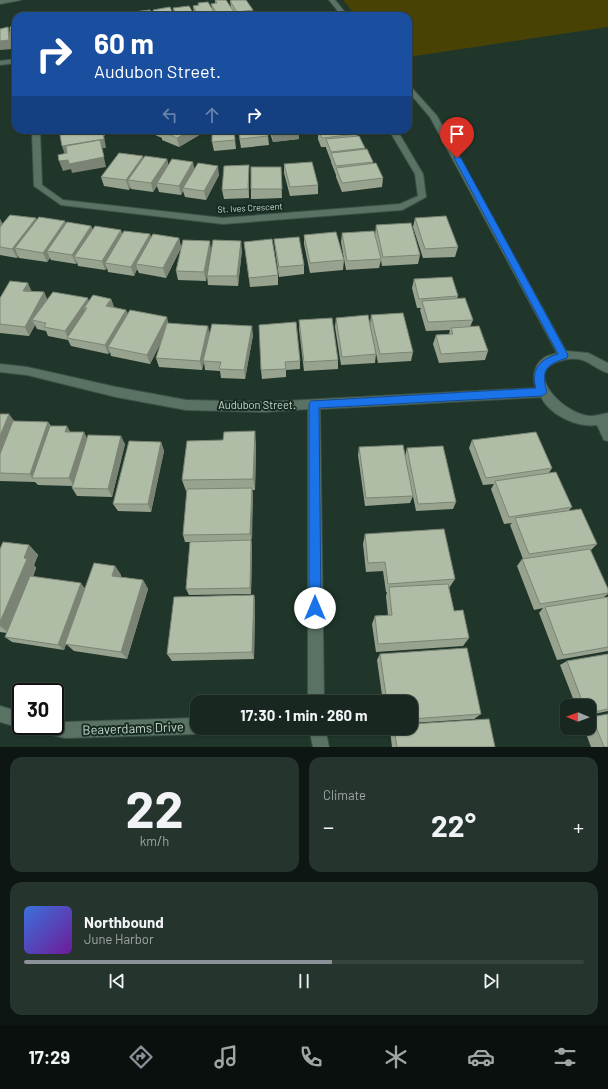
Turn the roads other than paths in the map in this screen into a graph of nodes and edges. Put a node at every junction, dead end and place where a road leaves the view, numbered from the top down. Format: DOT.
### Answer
graph roads {
  1 [pos="18,0"];
  2 [pos="332,0"];
  3 [pos="0,2"];
  4 [pos="342,12"];
  5 [pos="12,62"];
  6 [pos="0,63"];
  7 [pos="412,92"];
  8 [pos="36,134"];
  9 [pos="394,134"];
  10 [pos="563,355"];
  11 [pos="0,368"];
  12 [pos="608,369"];
  13 [pos="542,392"];
  14 [pos="314,404"];
  15 [pos="604,419"];
  16 [pos="608,436"];
  17 [pos="316,695"];
  18 [pos="0,714"];
  19 [pos="12,717"];
  20 [pos="190,726"];
  21 [pos="64,730"];
  22 [pos="318,735"];
  23 [pos="321,747"];
  1 -- 3 [label="street"];
  2 -- 4 [label="street"];
  5 -- 6 [label="street"];
  7 -- 10 [label="street"];
  8 -- 9 [label="street, St. Ives Crescent"];
  10 -- 12 [label="street"];
  10 -- 13 [label="street"];
  11 -- 14 [label="street, Audubon Street."];
  13 -- 14 [label="street, Audubon Street."];
  13 -- 15 [label="street"];
  14 -- 17 [label="street"];
  15 -- 16 [label="street"];
  18 -- 19 [label="street"];
  20 -- 21 [label="street, Beaverdams Drive"];
  22 -- 23 [label="street"];
}
